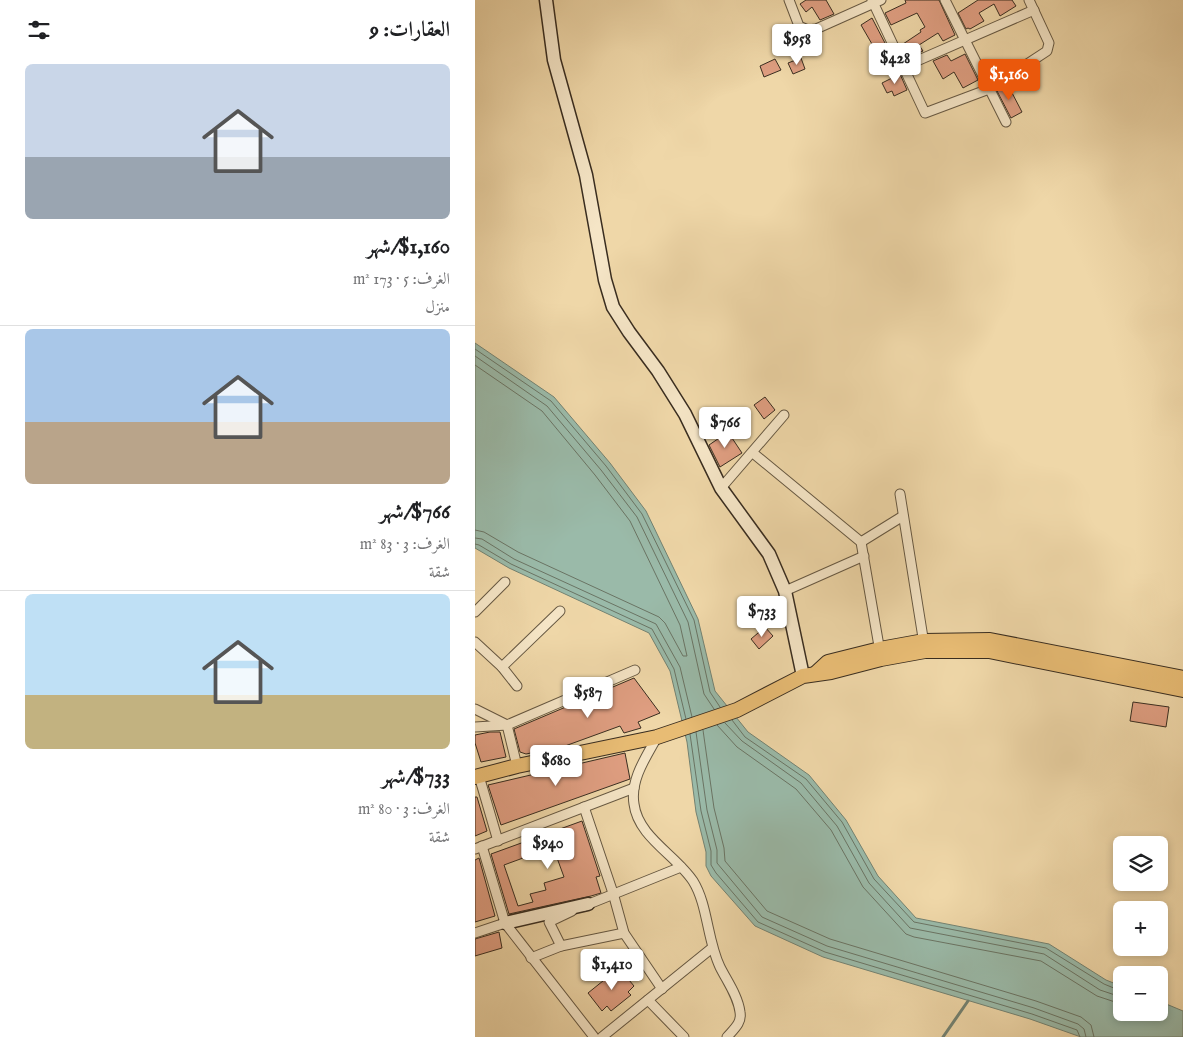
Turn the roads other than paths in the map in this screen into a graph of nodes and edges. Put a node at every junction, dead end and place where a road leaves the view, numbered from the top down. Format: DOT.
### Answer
graph roads {
  1 [pos="546,0"];
  2 [pos="789,0"];
  3 [pos="945,0"];
  4 [pos="1029,0"];
  5 [pos="876,1"];
  6 [pos="1034,10"];
  7 [pos="965,40"];
  8 [pos="903,67"];
  9 [pos="989,89"];
  10 [pos="1006,122"];
  11 [pos="784,415"];
  12 [pos="753,453"];
  13 [pos="721,488"];
  14 [pos="900,494"];
  15 [pos="903,516"];
  16 [pos="861,542"];
  17 [pos="864,556"];
  18 [pos="505,582"];
  19 [pos="785,591"];
  20 [pos="560,611"];
  21 [pos="475,612"];
  22 [pos="475,642"];
  23 [pos="925,646"];
  24 [pos="881,654"];
  25 [pos="502,667"];
  26 [pos="635,670"];
  27 [pos="809,674"];
  28 [pos="1137,675"];
  29 [pos="1183,678"];
  30 [pos="517,686"];
  31 [pos="1183,690"];
  32 [pos="475,709"];
  33 [pos="507,725"];
  34 [pos="475,727"];
  35 [pos="660,736"];
  36 [pos="517,766"];
  37 [pos="477,776"];
  38 [pos="633,788"];
  39 [pos="583,807"];
  40 [pos="498,841"];
  41 [pos="479,847"];
  42 [pos="681,867"];
  43 [pos="613,893"];
  44 [pos="588,904"];
  45 [pos="505,923"];
  46 [pos="475,933"];
  47 [pos="624,933"];
  48 [pos="561,946"];
  49 [pos="712,948"];
  50 [pos="531,958"];
  51 [pos="662,988"];
  52 [pos="648,1000"];
  53 [pos="594,1037"];
  54 [pos="602,1037"];
  55 [pos="684,1037"];
  56 [pos="727,1037"];
  1 -- 13 [label="main road"];
  2 -- 5 [label="street"];
  3 -- 7 [label="street"];
  4 -- 6 [label="street"];
  5 -- 8 [label="street"];
  6 -- 7 [label="street"];
  6 -- 9 [label="street"];
  7 -- 8 [label="street"];
  7 -- 9 [label="street"];
  8 -- 9 [label="street"];
  9 -- 10 [label="street"];
  11 -- 12 [label="street"];
  12 -- 13 [label="street"];
  12 -- 16 [label="street"];
  13 -- 19 [label="main road"];
  14 -- 15 [label="street"];
  15 -- 16 [label="street"];
  15 -- 23 [label="street"];
  16 -- 17 [label="street"];
  17 -- 19 [label="street"];
  17 -- 24 [label="street"];
  18 -- 21 [label="street"];
  19 -- 27 [label="main road"];
  20 -- 25 [label="street"];
  22 -- 25 [label="street"];
  23 -- 24 [label="main road"];
  23 -- 28 [label="main road"];
  24 -- 27 [label="main road"];
  25 -- 30 [label="street"];
  26 -- 33 [label="street"];
  27 -- 35 [label="main road"];
  28 -- 29 [label="main road"];
  28 -- 31 [label="main road"];
  32 -- 33 [label="street"];
  33 -- 34 [label="street"];
  33 -- 36 [label="street"];
  35 -- 36 [label="main road"];
  35 -- 38 [label="street"];
  36 -- 37 [label="main road"];
  37 -- 40 [label="street"];
  38 -- 39 [label="street"];
  38 -- 42 [label="street"];
  39 -- 40 [label="street"];
  39 -- 43 [label="street"];
  40 -- 41 [label="street"];
  41 -- 45 [label="street"];
  42 -- 43 [label="street"];
  42 -- 49 [label="street"];
  43 -- 44 [label="street"];
  43 -- 47 [label="street"];
  44 -- 45 [label="main road"];
  44 -- 48 [label="street"];
  45 -- 46 [label="street"];
  45 -- 50 [label="street"];
  47 -- 48 [label="street"];
  47 -- 51 [label="street"];
  48 -- 50 [label="street"];
  49 -- 51 [label="street"];
  49 -- 56 [label="street"];
  50 -- 53 [label="street"];
  51 -- 52 [label="street"];
  52 -- 54 [label="street"];
  52 -- 55 [label="street"];
}
